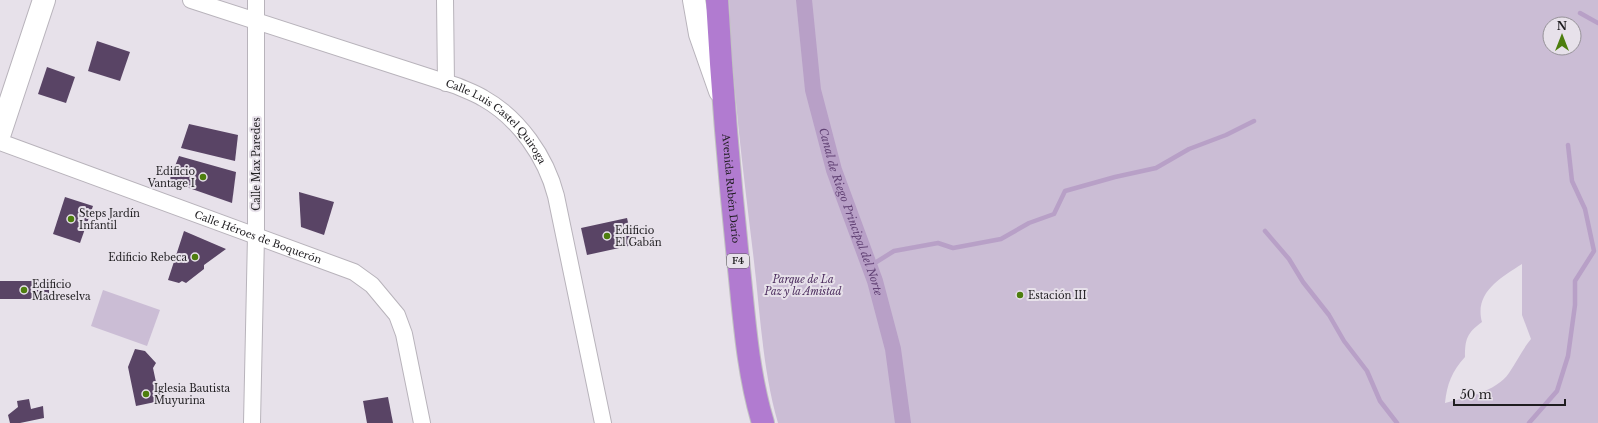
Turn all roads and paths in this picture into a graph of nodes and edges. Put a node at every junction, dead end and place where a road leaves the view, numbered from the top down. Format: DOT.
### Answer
graph roads {
  1 [pos="44,0"];
  2 [pos="191,0"];
  3 [pos="256,0"];
  4 [pos="446,0"];
  5 [pos="694,0"];
  6 [pos="717,0"];
  7 [pos="256,20"];
  8 [pos="446,83"];
  9 [pos="722,99"];
  10 [pos="0,133"];
  11 [pos="0,142"];
  12 [pos="256,236"];
  13 [pos="248,422"];
  14 [pos="422,423"];
  15 [pos="602,423"];
  16 [pos="763,423"];
  1 -- 10 [label="main road"];
  2 -- 7 [label="street, Calle Luis Castel Quiroga"];
  3 -- 7 [label="street, Calle Max Paredes"];
  4 -- 8 [label="street"];
  5 -- 9 [label="main road"];
  6 -- 9 [label="highway, Avenida Rubén Darío / F4"];
  7 -- 8 [label="street, Calle Luis Castel Quiroga"];
  7 -- 12 [label="street, Calle Max Paredes"];
  8 -- 15 [label="street, Calle Luis Castel Quiroga"];
  9 -- 16 [label="highway, Avenida Rubén Darío / F4"];
  11 -- 12 [label="street, Calle Héroes de Boquerón"];
  12 -- 13 [label="street, Calle Max Paredes"];
  12 -- 14 [label="street, Calle Héroes de Boquerón"];
}
